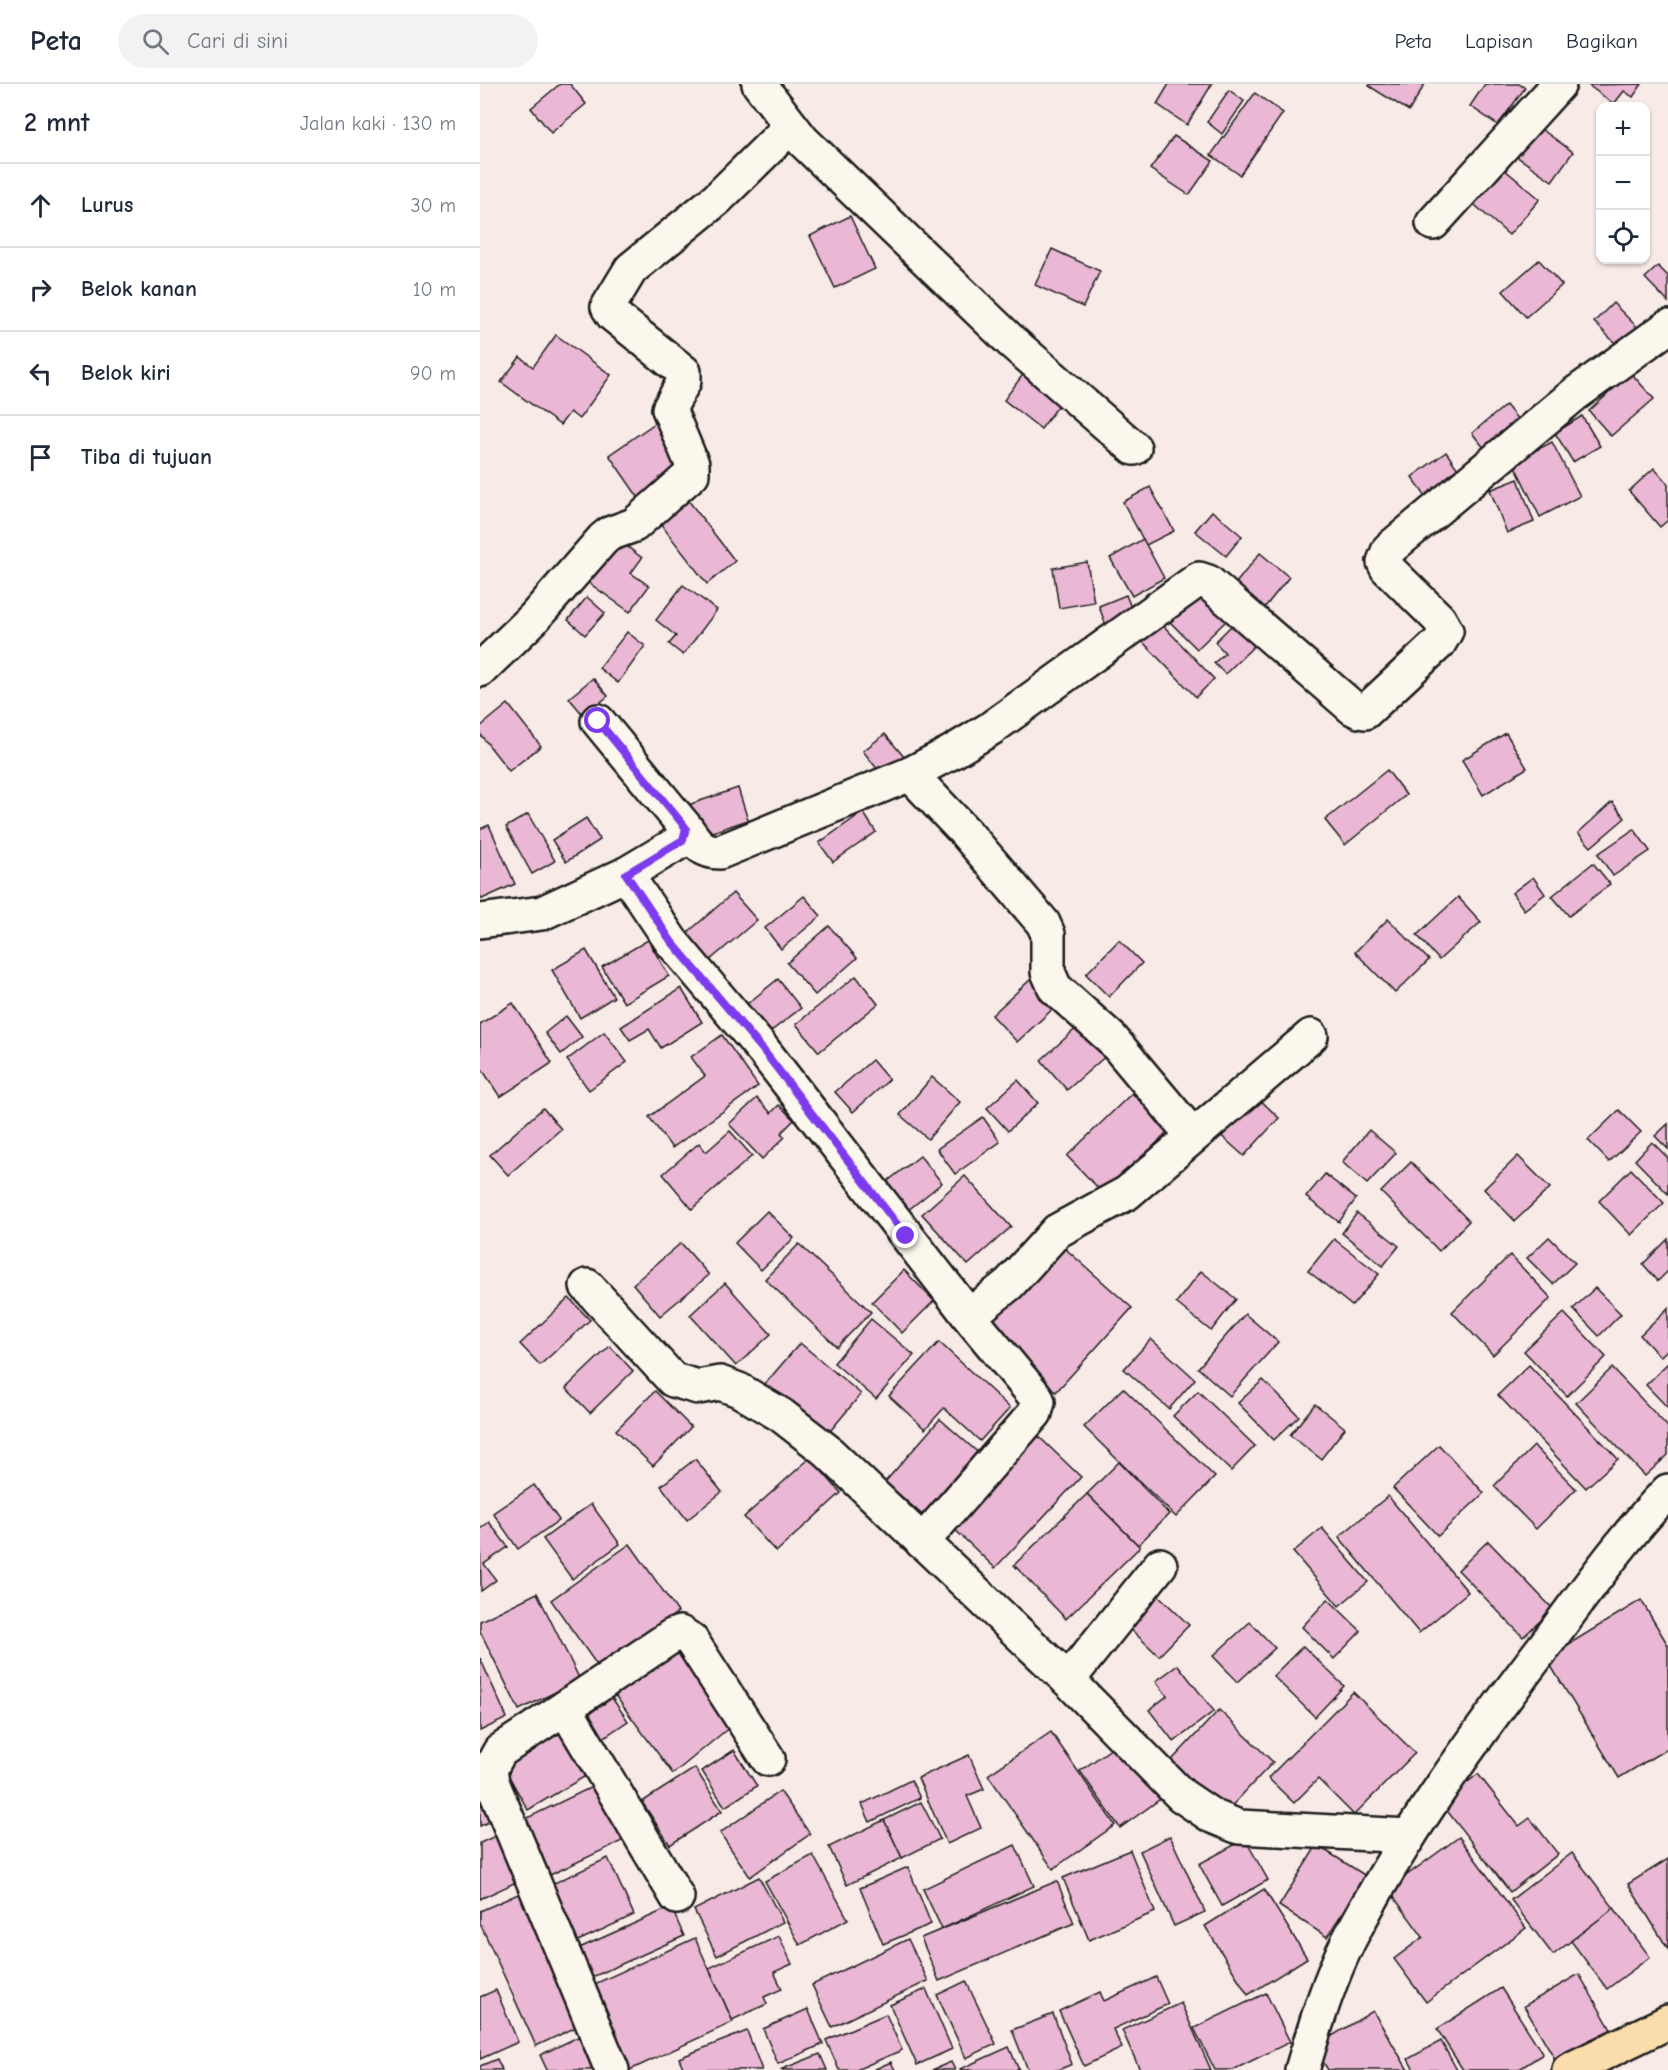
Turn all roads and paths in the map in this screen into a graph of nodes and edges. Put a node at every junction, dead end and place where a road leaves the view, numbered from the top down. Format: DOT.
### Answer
graph roads {
  1 [pos="759,84"];
  2 [pos="1559,84"];
  3 [pos="791,126"];
  4 [pos="1432,223"];
  5 [pos="1668,327"];
  6 [pos="1134,448"];
  7 [pos="480,670"];
  8 [pos="598,721"];
  9 [pos="910,774"];
  10 [pos="686,828"];
  11 [pos="626,874"];
  12 [pos="480,921"];
  13 [pos="1311,1036"];
  14 [pos="1193,1136"];
  15 [pos="587,1286"];
  16 [pos="969,1316"];
  17 [pos="1668,1491"];
  18 [pos="922,1542"];
  19 [pos="1160,1565"];
  20 [pos="1068,1680"];
  21 [pos="565,1708"];
  22 [pos="768,1759"];
  23 [pos="1409,1836"];
  24 [pos="677,1897"];
  25 [pos="1668,2022"];
  26 [pos="612,2070"];
  27 [pos="1302,2070"];
  28 [pos="1569,2070"];
  1 -- 3 [label="street"];
  2 -- 4 [label="street"];
  3 -- 6 [label="street"];
  3 -- 7 [label="street"];
  5 -- 9 [label="street"];
  8 -- 10 [label="street"];
  9 -- 10 [label="street"];
  9 -- 14 [label="street"];
  10 -- 11 [label="street"];
  11 -- 12 [label="street"];
  11 -- 16 [label="street"];
  13 -- 14 [label="street"];
  14 -- 16 [label="street"];
  15 -- 18 [label="street"];
  16 -- 18 [label="street"];
  17 -- 23 [label="street"];
  18 -- 20 [label="street"];
  19 -- 20 [label="street"];
  20 -- 23 [label="street"];
  21 -- 22 [label="street"];
  21 -- 24 [label="street"];
  21 -- 26 [label="street"];
  23 -- 27 [label="street"];
  25 -- 28 [label="highway"];
}
